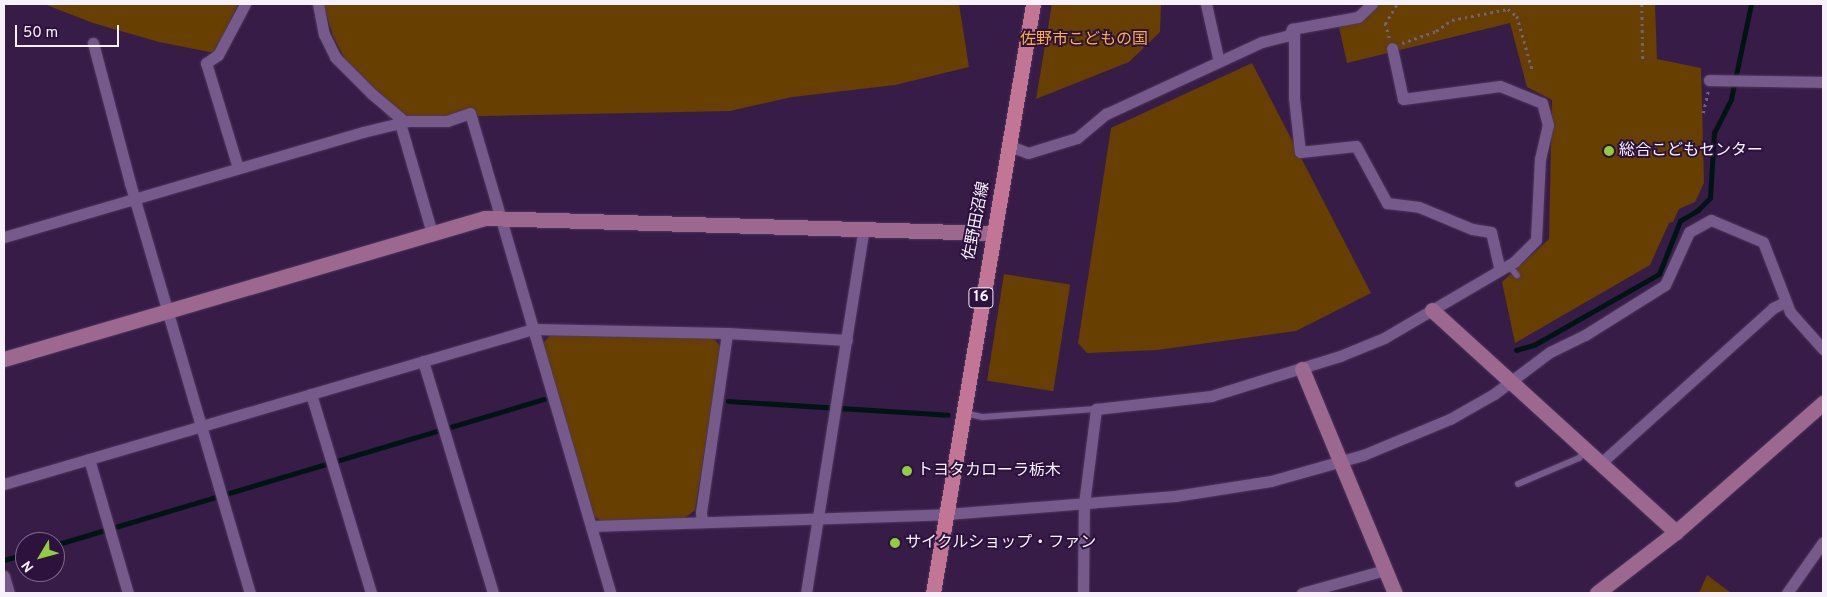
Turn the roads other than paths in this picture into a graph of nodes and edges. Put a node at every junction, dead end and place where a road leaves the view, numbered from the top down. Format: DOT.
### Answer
graph roads {
  1 [pos="245,4"];
  2 [pos="318,4"];
  3 [pos="1033,4"];
  4 [pos="1206,4"];
  5 [pos="1368,6"];
  6 [pos="1289,36"];
  7 [pos="93,43"];
  8 [pos="1392,48"];
  9 [pos="1218,62"];
  10 [pos="1709,80"];
  11 [pos="1823,82"];
  12 [pos="402,122"];
  13 [pos="1010,146"];
  14 [pos="238,168"];
  15 [pos="135,199"];
  16 [pos="500,217"];
  17 [pos="864,228"];
  18 [pos="432,233"];
  19 [pos="992,233"];
  20 [pos="4,237"];
  21 [pos="1504,267"];
  22 [pos="1517,275"];
  23 [pos="1785,302"];
  24 [pos="1432,310"];
  25 [pos="167,311"];
  26 [pos="533,328"];
  27 [pos="727,333"];
  28 [pos="847,340"];
  29 [pos="1823,349"];
  30 [pos="4,359"];
  31 [pos="423,361"];
  32 [pos="1302,369"];
  33 [pos="1509,380"];
  34 [pos="311,394"];
  35 [pos="1823,403"];
  36 [pos="1096,409"];
  37 [pos="963,413"];
  38 [pos="201,426"];
  39 [pos="1588,449"];
  40 [pos="89,459"];
  41 [pos="1340,462"];
  42 [pos="1602,462"];
  43 [pos="4,484"];
  44 [pos="1518,484"];
  45 [pos="1084,504"];
  46 [pos="947,514"];
  47 [pos="819,520"];
  48 [pos="702,522"];
  49 [pos="592,526"];
  50 [pos="1676,532"];
  51 [pos="1823,542"];
  52 [pos="1386,570"];
  53 [pos="4,576"];
  54 [pos="9,593"];
  55 [pos="128,593"];
  56 [pos="250,593"];
  57 [pos="371,593"];
  58 [pos="492,593"];
  59 [pos="610,593"];
  60 [pos="806,593"];
  61 [pos="933,593"];
  62 [pos="1083,593"];
  63 [pos="1302,593"];
  64 [pos="1395,593"];
  65 [pos="1597,593"];
  66 [pos="1787,593"];
  1 -- 14 [label="street"];
  2 -- 12 [label="street"];
  3 -- 13 [label="main road, 佐野田沼線 / 16"];
  4 -- 9 [label="street"];
  5 -- 6 [label="street"];
  6 -- 9 [label="street"];
  6 -- 21 [label="street"];
  7 -- 15 [label="street"];
  8 -- 21 [label="street"];
  9 -- 13 [label="street"];
  10 -- 11 [label="street"];
  12 -- 14 [label="street"];
  12 -- 16 [label="street"];
  12 -- 18 [label="street"];
  13 -- 19 [label="main road, 佐野田沼線 / 16"];
  14 -- 15 [label="street"];
  15 -- 20 [label="street"];
  15 -- 25 [label="street"];
  16 -- 17 [label="street"];
  16 -- 18 [label="street"];
  16 -- 26 [label="street"];
  17 -- 19 [label="street"];
  17 -- 28 [label="street"];
  18 -- 25 [label="street"];
  19 -- 37 [label="main road, 佐野田沼線 / 16"];
  21 -- 22 [label="lane"];
  21 -- 24 [label="street"];
  23 -- 29 [label="street"];
  23 -- 33 [label="street"];
  23 -- 42 [label="street"];
  24 -- 32 [label="street"];
  24 -- 33 [label="street"];
  25 -- 30 [label="street"];
  25 -- 38 [label="street"];
  26 -- 27 [label="street"];
  26 -- 31 [label="street"];
  26 -- 49 [label="street"];
  27 -- 28 [label="street"];
  27 -- 48 [label="street"];
  28 -- 47 [label="street"];
  31 -- 34 [label="street"];
  31 -- 58 [label="street"];
  32 -- 36 [label="street"];
  32 -- 41 [label="street"];
  33 -- 39 [label="street"];
  33 -- 41 [label="street"];
  34 -- 38 [label="street"];
  34 -- 57 [label="street"];
  35 -- 50 [label="street"];
  36 -- 37 [label="lane"];
  36 -- 45 [label="street"];
  37 -- 46 [label="main road, 佐野田沼線 / 16"];
  38 -- 40 [label="street"];
  38 -- 56 [label="street"];
  39 -- 42 [label="street"];
  39 -- 44 [label="lane"];
  40 -- 43 [label="street"];
  40 -- 55 [label="street"];
  41 -- 45 [label="street"];
  41 -- 52 [label="street"];
  42 -- 50 [label="street"];
  45 -- 46 [label="street"];
  45 -- 62 [label="street"];
  46 -- 47 [label="street"];
  46 -- 61 [label="main road, 佐野田沼線 / 16"];
  47 -- 48 [label="street"];
  47 -- 60 [label="street"];
  48 -- 49 [label="street"];
  49 -- 59 [label="street"];
  50 -- 65 [label="street"];
  51 -- 66 [label="street"];
  52 -- 63 [label="street"];
  52 -- 64 [label="street"];
  53 -- 54 [label="street"];
}
